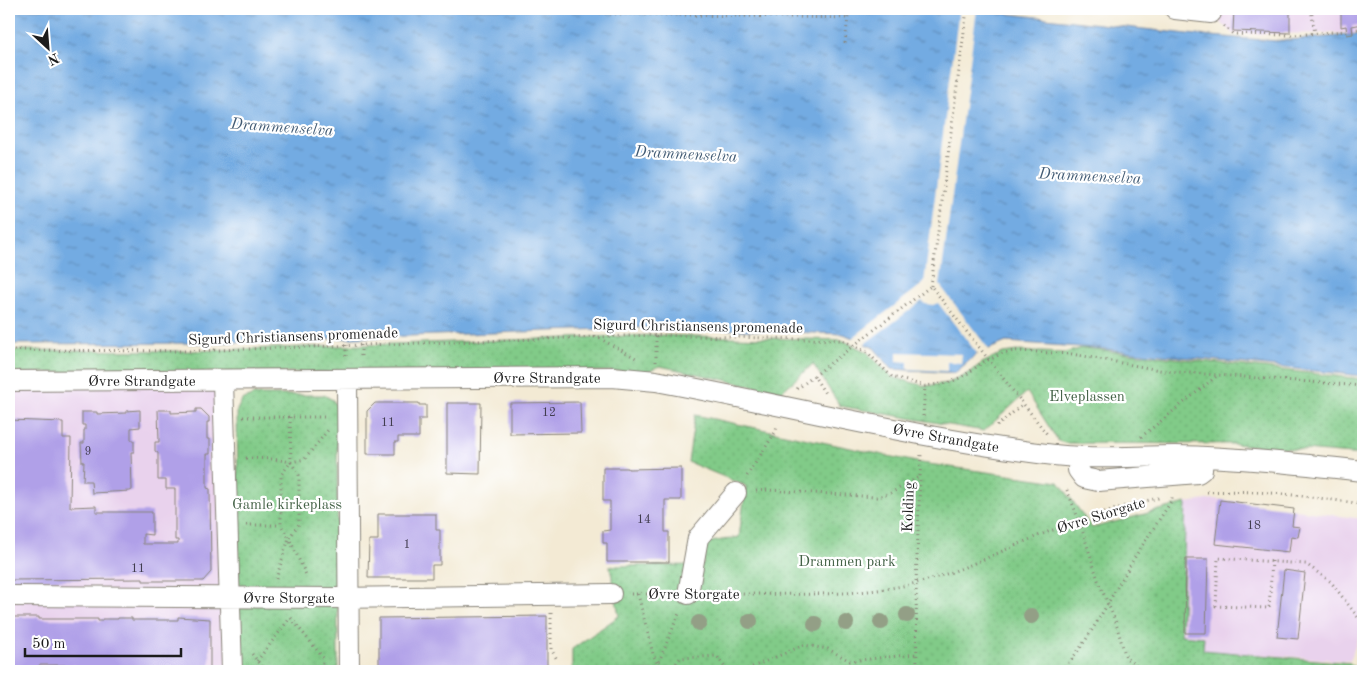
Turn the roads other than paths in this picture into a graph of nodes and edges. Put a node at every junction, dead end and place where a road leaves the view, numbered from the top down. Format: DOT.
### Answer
graph roads {
  1 [pos="1175,9"];
  2 [pos="1212,11"];
  3 [pos="347,379"];
  4 [pos="9,381"];
  5 [pos="223,381"];
  6 [pos="1363,471"];
  7 [pos="736,493"];
  8 [pos="611,594"];
  9 [pos="688,594"];
  10 [pos="9,596"];
  11 [pos="230,598"];
  12 [pos="349,598"];
  13 [pos="232,671"];
  14 [pos="349,671"];
  1 -- 2 [label="street"];
  3 -- 5 [label="street, Øvre Strandgate"];
  3 -- 6 [label="street, Øvre Strandgate"];
  3 -- 12 [label="street"];
  4 -- 5 [label="street, Øvre Strandgate"];
  5 -- 11 [label="street"];
  7 -- 9 [label="street"];
  8 -- 12 [label="street, Øvre Storgate"];
  10 -- 11 [label="street, Øvre Storgate"];
  11 -- 12 [label="street, Øvre Storgate"];
  11 -- 13 [label="street"];
  12 -- 14 [label="street"];
}
